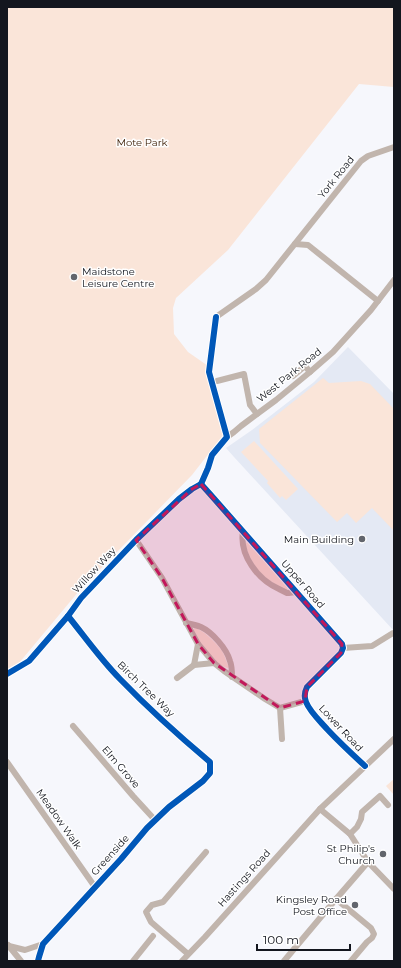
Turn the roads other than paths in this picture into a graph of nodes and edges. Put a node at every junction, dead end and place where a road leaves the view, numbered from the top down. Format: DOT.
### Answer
graph roads {
  1 [pos="394,147"];
  2 [pos="304,233"];
  3 [pos="295,244"];
  4 [pos="308,244"];
  5 [pos="394,280"];
  6 [pos="378,301"];
  7 [pos="216,317"];
  8 [pos="310,372"];
  9 [pos="293,376"];
  10 [pos="217,381"];
  11 [pos="257,414"];
  12 [pos="201,484"];
  13 [pos="243,531"];
  14 [pos="136,540"];
  15 [pos="297,592"];
  16 [pos="68,616"];
  17 [pos="186,623"];
  18 [pos="394,634"];
  19 [pos="198,644"];
  20 [pos="343,648"];
  21 [pos="214,663"];
  22 [pos="194,665"];
  23 [pos="7,674"];
  24 [pos="232,677"];
  25 [pos="177,678"];
  26 [pos="305,701"];
  27 [pos="280,708"];
  28 [pos="73,726"];
  29 [pos="282,738"];
  30 [pos="394,739"];
  31 [pos="7,762"];
  32 [pos="365,766"];
  33 [pos="210,773"];
  34 [pos="388,805"];
  35 [pos="320,808"];
  36 [pos="155,820"];
  37 [pos="350,834"];
  38 [pos="206,852"];
  39 [pos="368,862"];
  40 [pos="95,887"];
  41 [pos="394,889"];
  42 [pos="336,899"];
  43 [pos="154,936"];
  44 [pos="8,944"];
  45 [pos="43,944"];
  46 [pos="188,954"];
  47 [pos="21,961"];
  48 [pos="38,961"];
  49 [pos="133,961"];
  50 [pos="182,961"];
  51 [pos="284,961"];
  52 [pos="351,961"];
  1 -- 2 [label="street, York Road"];
  2 -- 3 [label="street, York Road"];
  2 -- 4 [label="street"];
  3 -- 4 [label="street"];
  3 -- 7 [label="street, York Road"];
  4 -- 6 [label="street"];
  5 -- 6 [label="street, West Park Road"];
  6 -- 8 [label="street, West Park Road"];
  8 -- 9 [label="street"];
  8 -- 11 [label="street, West Park Road"];
  10 -- 11 [label="street"];
  11 -- 12 [label="street, West Park Road"];
  12 -- 13 [label="street, Upper Road"];
  12 -- 14 [label="street, Willow Way"];
  13 -- 15 [label="street, Upper Road"];
  13 -- 15 [label="street, Upper Road"];
  14 -- 16 [label="street, Willow Way"];
  14 -- 17 [label="street"];
  15 -- 20 [label="street, Upper Road"];
  16 -- 23 [label="street, Willow Way"];
  16 -- 33 [label="street, Birch Tree Way"];
  17 -- 19 [label="street"];
  17 -- 24 [label="street"];
  18 -- 20 [label="street"];
  19 -- 21 [label="street"];
  19 -- 22 [label="street"];
  20 -- 26 [label="street"];
  21 -- 22 [label="street"];
  21 -- 24 [label="street"];
  22 -- 25 [label="street"];
  24 -- 27 [label="street"];
  26 -- 27 [label="street, Lower Road"];
  26 -- 32 [label="street, Lower Road"];
  27 -- 29 [label="street"];
  28 -- 36 [label="street, Elm Grove"];
  30 -- 32 [label="street, Hastings Road"];
  31 -- 40 [label="street, Meadow Walk"];
  32 -- 35 [label="street, Hastings Road"];
  33 -- 36 [label="street, Greenside"];
  34 -- 37 [label="street"];
  35 -- 37 [label="street"];
  35 -- 46 [label="street, Hastings Road"];
  36 -- 40 [label="street, Greenside"];
  37 -- 39 [label="street"];
  38 -- 46 [label="street"];
  39 -- 41 [label="street"];
  39 -- 42 [label="street"];
  40 -- 45 [label="street, Greenside"];
  42 -- 51 [label="street"];
  42 -- 52 [label="street"];
  43 -- 49 [label="street"];
  44 -- 45 [label="street"];
  44 -- 47 [label="street"];
  45 -- 48 [label="street, Greenside"];
  46 -- 50 [label="street, Hastings Road"];
}
